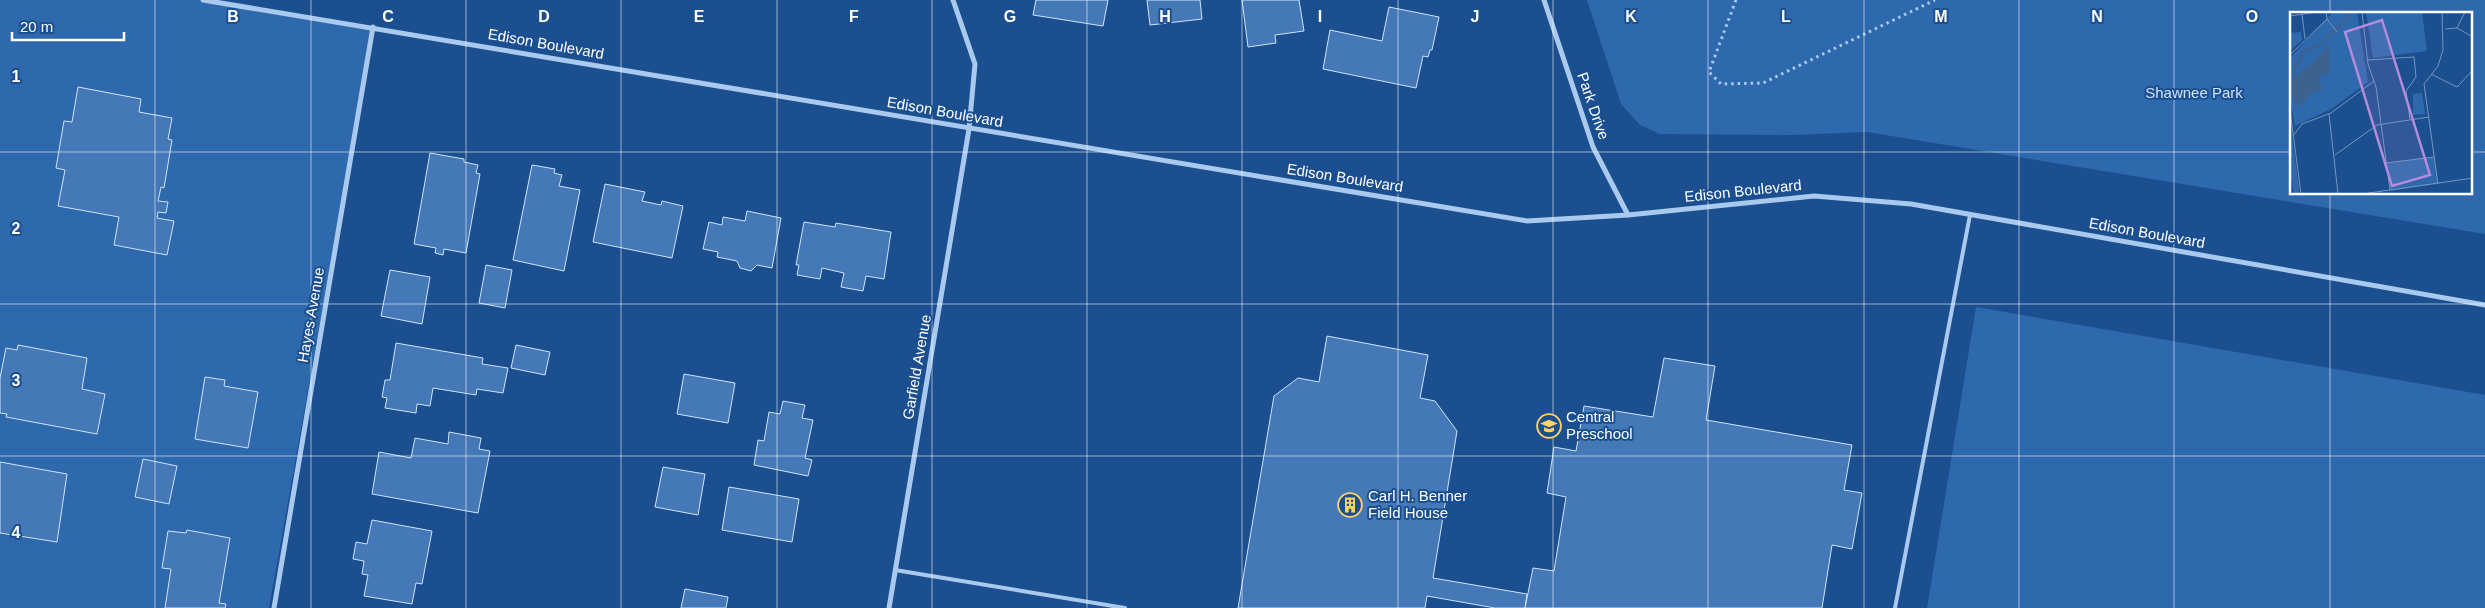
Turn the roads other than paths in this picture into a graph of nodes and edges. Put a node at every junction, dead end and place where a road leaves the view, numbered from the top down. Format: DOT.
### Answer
graph roads {
  1 [pos="203,0"];
  2 [pos="953,0"];
  3 [pos="1544,0"];
  4 [pos="373,27"];
  5 [pos="969,129"];
  6 [pos="1628,215"];
  7 [pos="1970,215"];
  8 [pos="2485,305"];
  9 [pos="895,570"];
  10 [pos="274,608"];
  11 [pos="889,608"];
  12 [pos="1125,608"];
  13 [pos="1895,608"];
  1 -- 4 [label="street, Edison Boulevard"];
  2 -- 5 [label="street, Garfield Avenue"];
  3 -- 6 [label="street, Park Drive"];
  4 -- 5 [label="street, Edison Boulevard"];
  4 -- 10 [label="street, Hayes Avenue"];
  5 -- 6 [label="street, Edison Boulevard"];
  5 -- 9 [label="street, Garfield Avenue"];
  6 -- 7 [label="street, Edison Boulevard"];
  7 -- 8 [label="street, Edison Boulevard"];
  7 -- 13 [label="lane"];
  9 -- 11 [label="street, Garfield Avenue"];
  9 -- 12 [label="lane"];
}
